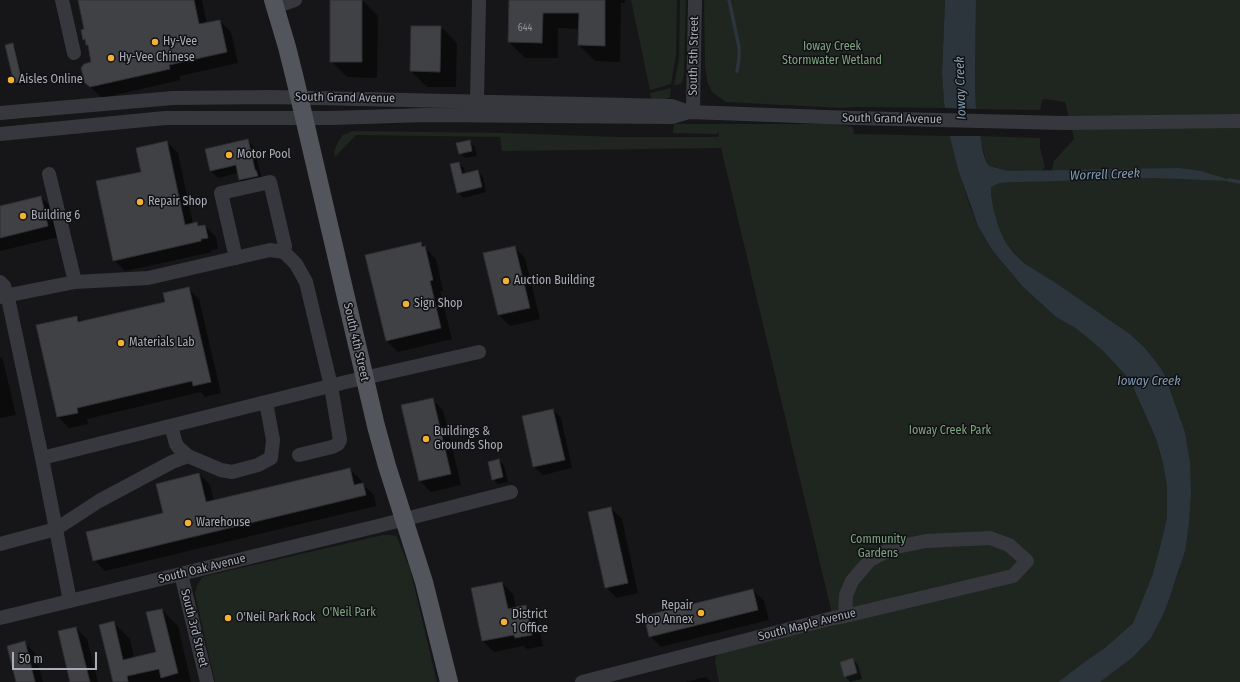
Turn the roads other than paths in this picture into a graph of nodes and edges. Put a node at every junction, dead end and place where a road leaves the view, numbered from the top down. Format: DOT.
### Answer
graph roads {
  1 [pos="62,0"];
  2 [pos="295,0"];
  3 [pos="479,0"];
  4 [pos="695,0"];
  5 [pos="274,4"];
  6 [pos="74,53"];
  7 [pos="300,98"];
  8 [pos="477,101"];
  9 [pos="691,112"];
  10 [pos="0,113"];
  11 [pos="305,118"];
  12 [pos="1240,121"];
  13 [pos="0,134"];
  14 [pos="49,174"];
  15 [pos="284,252"];
  16 [pos="236,258"];
  17 [pos="0,282"];
  18 [pos="75,282"];
  19 [pos="3,296"];
  20 [pos="479,352"];
  21 [pos="364,378"];
  22 [pos="331,386"];
  23 [pos="266,402"];
  24 [pos="171,426"];
  25 [pos="299,455"];
  26 [pos="188,456"];
  27 [pos="42,458"];
  28 [pos="511,492"];
  29 [pos="404,520"];
  30 [pos="56,529"];
  31 [pos="0,544"];
  32 [pos="181,574"];
  33 [pos="70,601"];
  34 [pos="845,616"];
  35 [pos="0,618"];
  36 [pos="207,682"];
  37 [pos="449,682"];
  38 [pos="582,682"];
  1 -- 6 [label="street"];
  2 -- 5 [label="street"];
  3 -- 8 [label="street"];
  4 -- 9 [label="street, South 5th Street"];
  5 -- 7 [label="main road, South 4th Street"];
  7 -- 8 [label="street, South Grand Avenue"];
  7 -- 10 [label="street, South Grand Avenue"];
  7 -- 11 [label="main road, South 4th Street"];
  8 -- 9 [label="street, South Grand Avenue"];
  9 -- 11 [label="street, South Grand Avenue"];
  9 -- 12 [label="street, South Grand Avenue"];
  11 -- 13 [label="street, South Grand Avenue"];
  11 -- 21 [label="main road, South 4th Street"];
  14 -- 18 [label="street"];
  15 -- 16 [label="street"];
  15 -- 16 [label="street"];
  15 -- 22 [label="street"];
  16 -- 18 [label="street"];
  17 -- 19 [label="street"];
  18 -- 19 [label="street"];
  19 -- 27 [label="street"];
  20 -- 21 [label="street"];
  21 -- 22 [label="street"];
  21 -- 29 [label="main road, South 4th Street"];
  22 -- 23 [label="street"];
  22 -- 25 [label="street"];
  23 -- 24 [label="street"];
  23 -- 26 [label="street"];
  24 -- 26 [label="street"];
  24 -- 27 [label="street"];
  26 -- 30 [label="street"];
  27 -- 30 [label="street"];
  28 -- 29 [label="street, South Oak Avenue"];
  29 -- 32 [label="street, South Oak Avenue"];
  29 -- 37 [label="main road, South 4th Street"];
  30 -- 31 [label="street"];
  30 -- 33 [label="street"];
  32 -- 33 [label="street, South Oak Avenue"];
  32 -- 36 [label="street, South 3rd Street"];
  33 -- 35 [label="street, South Oak Avenue"];
  34 -- 34 [label="street, South Maple Avenue"];
  34 -- 38 [label="street, South Maple Avenue"];
}
